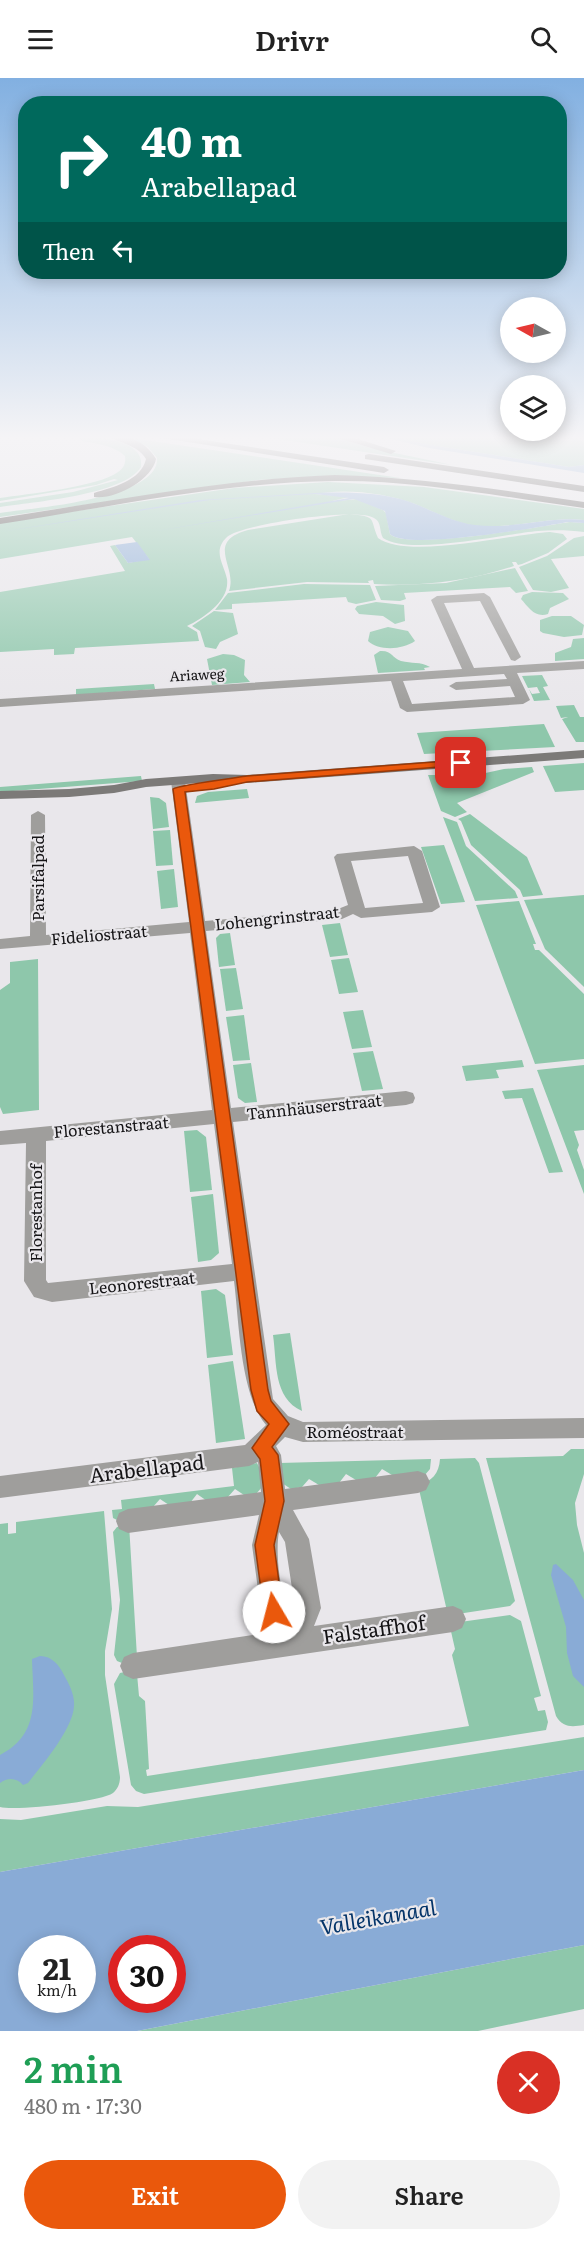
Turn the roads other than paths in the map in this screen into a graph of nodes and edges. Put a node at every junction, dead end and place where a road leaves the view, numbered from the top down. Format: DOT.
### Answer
graph roads {
  1 [pos="515,657"];
  2 [pos="584,665"];
  3 [pos="470,673"];
  4 [pos="512,676"];
  5 [pos="398,684"];
  6 [pos="0,704"];
  7 [pos="584,754"];
  8 [pos="178,785"];
  9 [pos="0,795"];
  10 [pos="38,795"];
  11 [pos="0,805"];
  12 [pos="38,815"];
  13 [pos="357,909"];
  14 [pos="197,927"];
  15 [pos="38,940"];
  16 [pos="0,944"];
  17 [pos="406,1098"];
  18 [pos="222,1116"];
  19 [pos="36,1134"];
  20 [pos="0,1138"];
  21 [pos="244,1271"];
  22 [pos="40,1291"];
  23 [pos="280,1424"];
  24 [pos="584,1428"];
  25 [pos="260,1448"];
  26 [pos="418,1482"];
  27 [pos="0,1487"];
  28 [pos="274,1501"];
  29 [pos="129,1521"];
  30 [pos="453,1619"];
  31 [pos="295,1642"];
  32 [pos="133,1666"];
  1 -- 3 [label="street"];
  2 -- 4 [label="street, Ariaweg"];
  3 -- 4 [label="street, Ariaweg"];
  3 -- 5 [label="street, Ariaweg"];
  4 -- 5 [label="street, Ariaweg"];
  4 -- 5 [label="street"];
  5 -- 6 [label="street, Ariaweg"];
  7 -- 8 [label="street"];
  8 -- 10 [label="street"];
  8 -- 14 [label="street"];
  9 -- 10 [label="street"];
  10 -- 11 [label="street"];
  12 -- 15 [label="street, Parsifalpad"];
  13 -- 13 [label="street, Lohengrinstraat"];
  13 -- 14 [label="street, Lohengrinstraat"];
  14 -- 15 [label="street, Fideliostraat"];
  14 -- 18 [label="street"];
  15 -- 16 [label="street, Fideliostraat"];
  17 -- 18 [label="street, Tannhäuserstraat"];
  18 -- 19 [label="street, Florestanstraat"];
  18 -- 21 [label="street"];
  19 -- 20 [label="street, Florestanstraat"];
  19 -- 22 [label="street, Florestanhof"];
  21 -- 22 [label="street, Leonorestraat"];
  21 -- 23 [label="street"];
  23 -- 24 [label="street, Roméostraat"];
  23 -- 25 [label="street"];
  25 -- 27 [label="street, Arabellapad"];
  25 -- 28 [label="street, Falstaffhof"];
  26 -- 28 [label="street"];
  28 -- 29 [label="street"];
  28 -- 31 [label="street, Falstaffhof"];
  28 -- 31 [label="street, Falstaffhof"];
  30 -- 31 [label="street, Falstaffhof"];
  31 -- 32 [label="street, Falstaffhof"];
}
